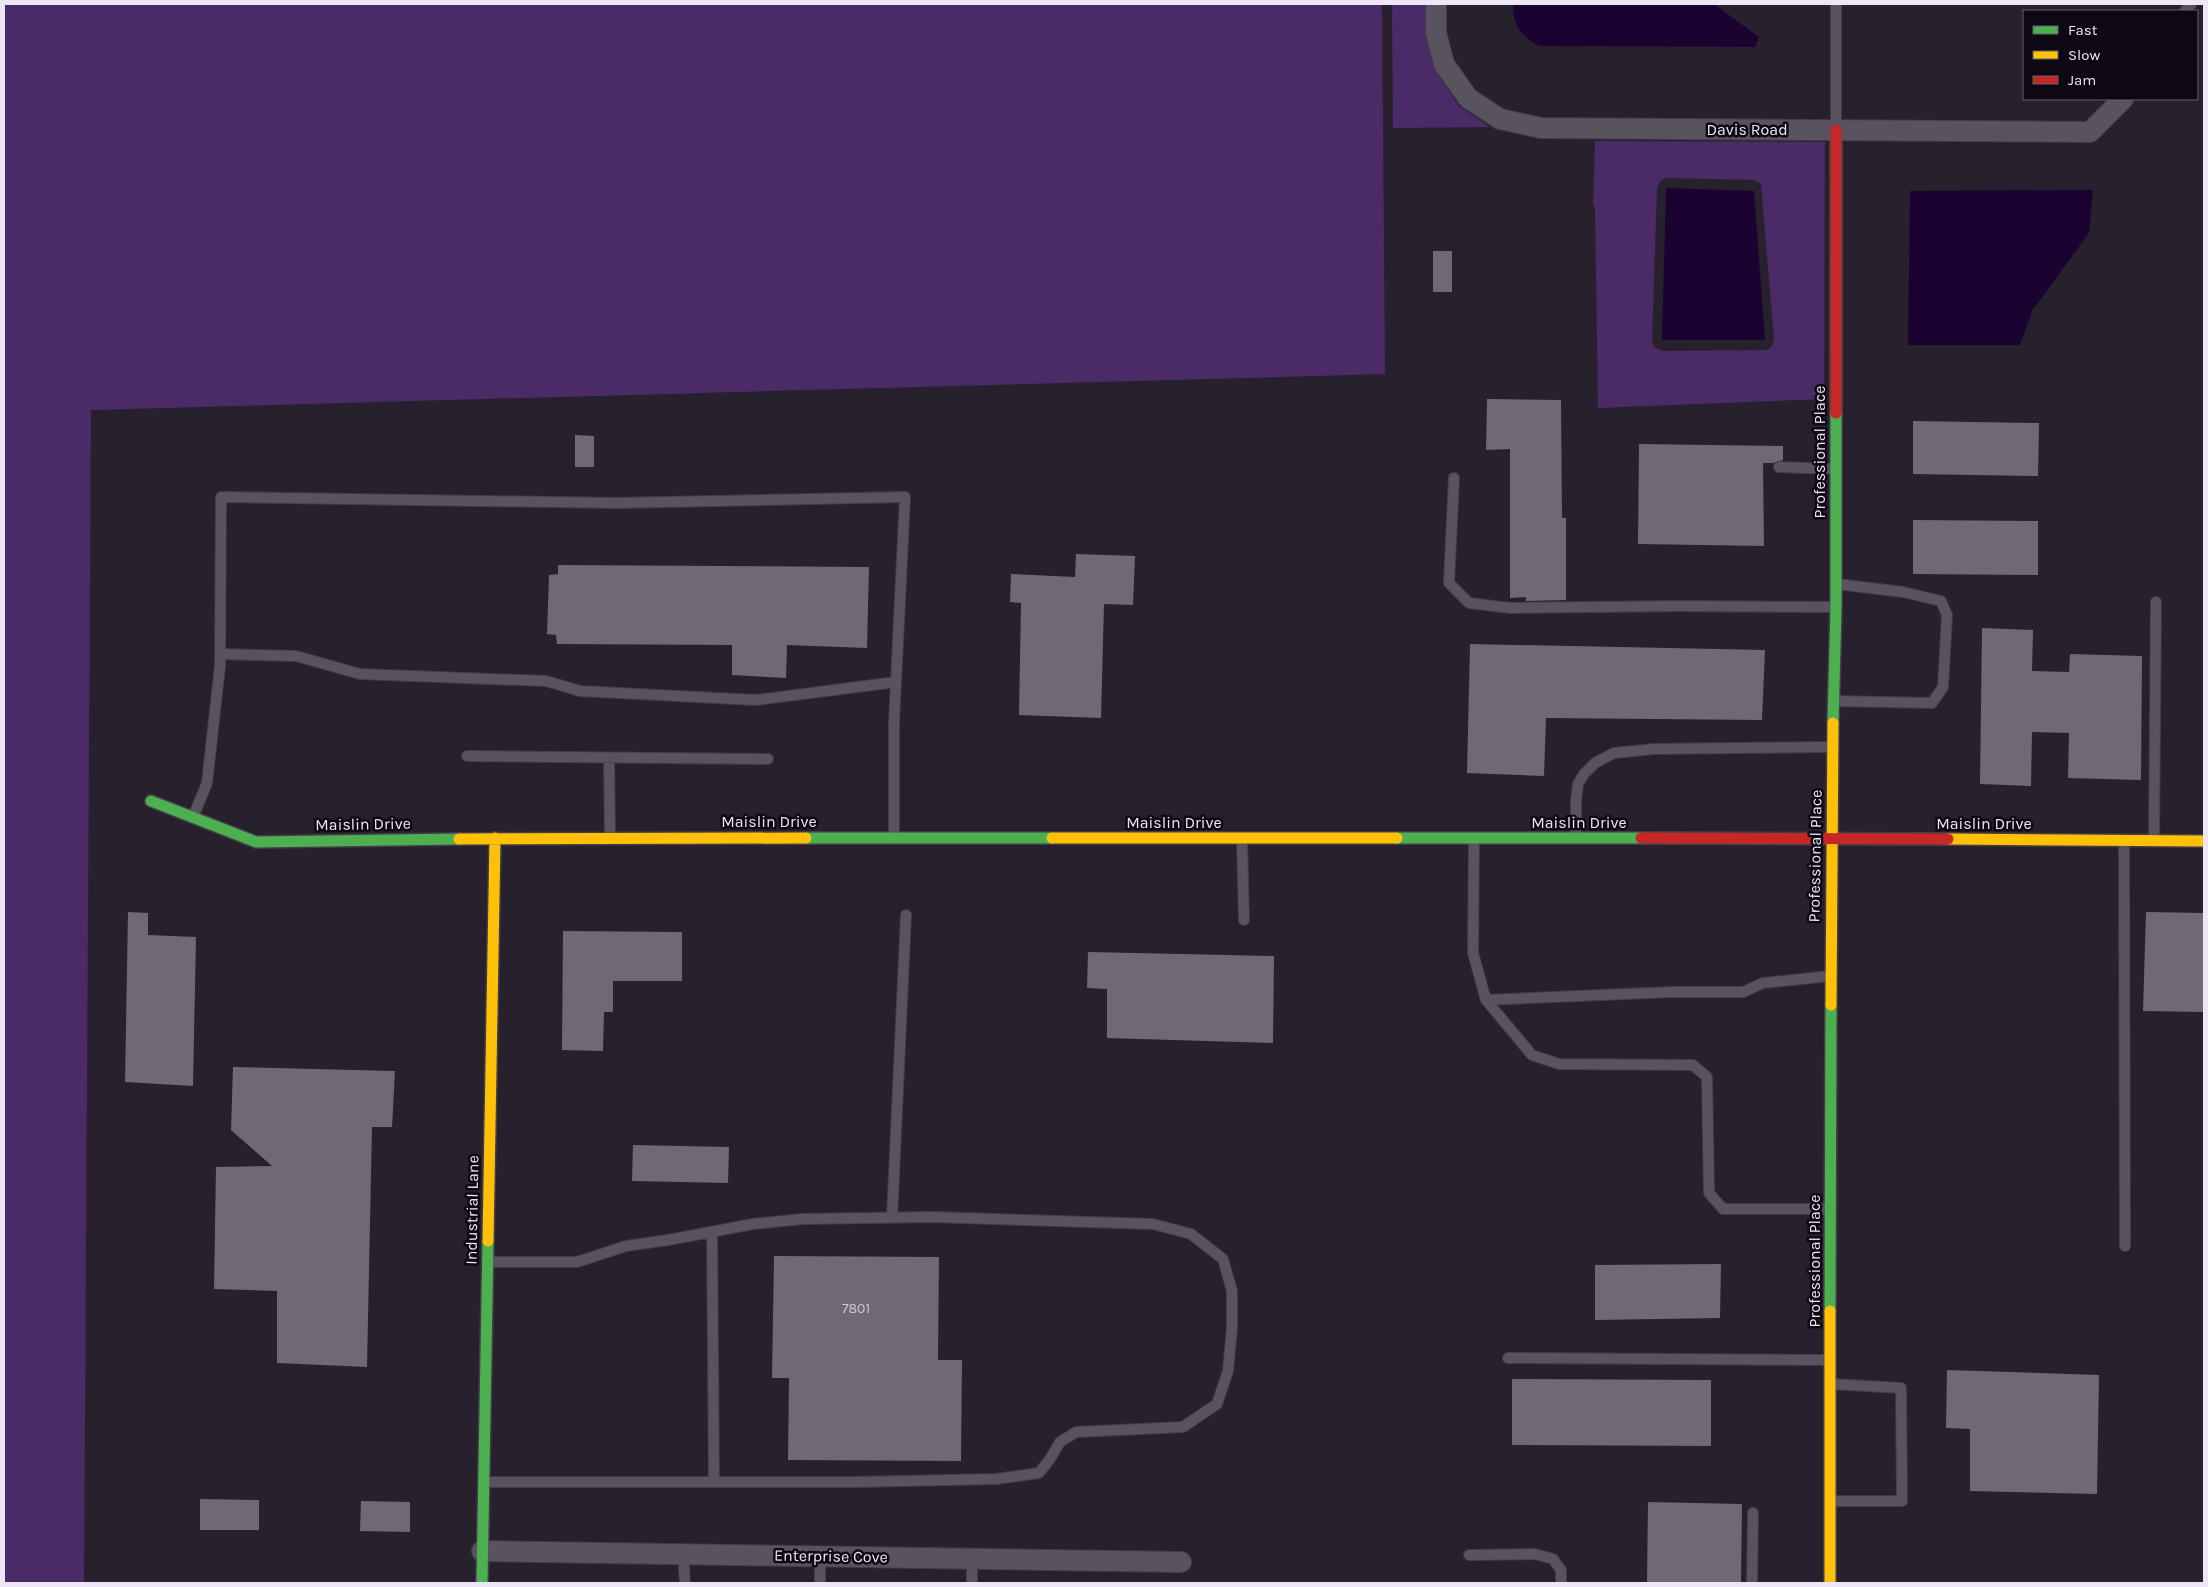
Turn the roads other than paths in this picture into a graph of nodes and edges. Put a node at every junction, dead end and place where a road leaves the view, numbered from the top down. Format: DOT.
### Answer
graph roads {
  1 [pos="1436,4"];
  2 [pos="1836,4"];
  3 [pos="2122,100"];
  4 [pos="1836,130"];
  5 [pos="1779,467"];
  6 [pos="1835,469"];
  7 [pos="1454,478"];
  8 [pos="1836,584"];
  9 [pos="2156,602"];
  10 [pos="1836,607"];
  11 [pos="220,654"];
  12 [pos="896,682"];
  13 [pos="1834,701"];
  14 [pos="1833,747"];
  15 [pos="467,756"];
  16 [pos="609,758"];
  17 [pos="768,759"];
  18 [pos="151,801"];
  19 [pos="193,818"];
  20 [pos="495,838"];
  21 [pos="610,838"];
  22 [pos="894,838"];
  23 [pos="1242,838"];
  24 [pos="1474,838"];
  25 [pos="1576,838"];
  26 [pos="1831,838"];
  27 [pos="2124,840"];
  28 [pos="2154,841"];
  29 [pos="2204,842"];
  30 [pos="906,915"];
  31 [pos="1244,920"];
  32 [pos="1831,976"];
  33 [pos="1486,1000"];
  34 [pos="1830,1210"];
  35 [pos="892,1218"];
  36 [pos="712,1232"];
  37 [pos="2125,1246"];
  38 [pos="487,1262"];
  39 [pos="1508,1358"];
  40 [pos="1830,1360"];
  41 [pos="1830,1384"];
  42 [pos="483,1482"];
  43 [pos="714,1482"];
  44 [pos="1830,1502"];
  45 [pos="1753,1512"];
  46 [pos="482,1551"];
  47 [pos="683,1554"];
  48 [pos="1469,1555"];
  49 [pos="820,1556"];
  50 [pos="972,1558"];
  51 [pos="1181,1562"];
  52 [pos="482,1583"];
  53 [pos="685,1583"];
  54 [pos="820,1583"];
  55 [pos="972,1583"];
  56 [pos="1561,1583"];
  57 [pos="1752,1583"];
  58 [pos="1830,1583"];
  1 -- 4 [label="street, Davis Road"];
  2 -- 4 [label="lane"];
  3 -- 4 [label="street, Davis Road"];
  4 -- 6 [label="street, Professional Place"];
  5 -- 6 [label="lane"];
  6 -- 8 [label="street, Professional Place"];
  7 -- 10 [label="lane"];
  8 -- 10 [label="street, Professional Place"];
  8 -- 13 [label="lane"];
  9 -- 28 [label="lane"];
  10 -- 13 [label="street, Professional Place"];
  11 -- 12 [label="lane"];
  11 -- 12 [label="lane"];
  11 -- 19 [label="lane"];
  12 -- 22 [label="lane"];
  13 -- 14 [label="street, Professional Place"];
  14 -- 25 [label="lane"];
  14 -- 26 [label="street, Professional Place"];
  15 -- 16 [label="lane"];
  16 -- 17 [label="lane"];
  16 -- 21 [label="lane"];
  18 -- 19 [label="street, Maislin Drive"];
  19 -- 20 [label="street, Maislin Drive"];
  20 -- 21 [label="street, Maislin Drive"];
  20 -- 38 [label="street, Industrial Lane"];
  21 -- 22 [label="street, Maislin Drive"];
  22 -- 23 [label="street, Maislin Drive"];
  23 -- 24 [label="street, Maislin Drive"];
  23 -- 31 [label="lane"];
  24 -- 25 [label="street, Maislin Drive"];
  24 -- 33 [label="lane"];
  25 -- 26 [label="street, Maislin Drive"];
  26 -- 27 [label="street, Maislin Drive"];
  26 -- 32 [label="street, Professional Place"];
  27 -- 28 [label="street, Maislin Drive"];
  27 -- 37 [label="lane"];
  28 -- 29 [label="street, Maislin Drive"];
  30 -- 35 [label="lane"];
  32 -- 33 [label="lane"];
  32 -- 34 [label="street, Professional Place"];
  33 -- 34 [label="lane"];
  34 -- 40 [label="street, Professional Place"];
  35 -- 36 [label="lane"];
  35 -- 43 [label="lane"];
  36 -- 38 [label="lane"];
  36 -- 43 [label="lane"];
  38 -- 42 [label="street, Industrial Lane"];
  39 -- 40 [label="lane"];
  40 -- 41 [label="street, Professional Place"];
  41 -- 44 [label="street, Professional Place"];
  41 -- 44 [label="lane"];
  42 -- 43 [label="lane"];
  42 -- 46 [label="street, Industrial Lane"];
  44 -- 58 [label="street, Professional Place"];
  45 -- 57 [label="lane"];
  46 -- 47 [label="street, Enterprise Cove"];
  46 -- 52 [label="street, Industrial Lane"];
  47 -- 49 [label="street, Enterprise Cove"];
  47 -- 53 [label="lane"];
  48 -- 56 [label="lane"];
  49 -- 50 [label="street, Enterprise Cove"];
  49 -- 54 [label="lane"];
  50 -- 51 [label="street, Enterprise Cove"];
  50 -- 55 [label="lane"];
}
